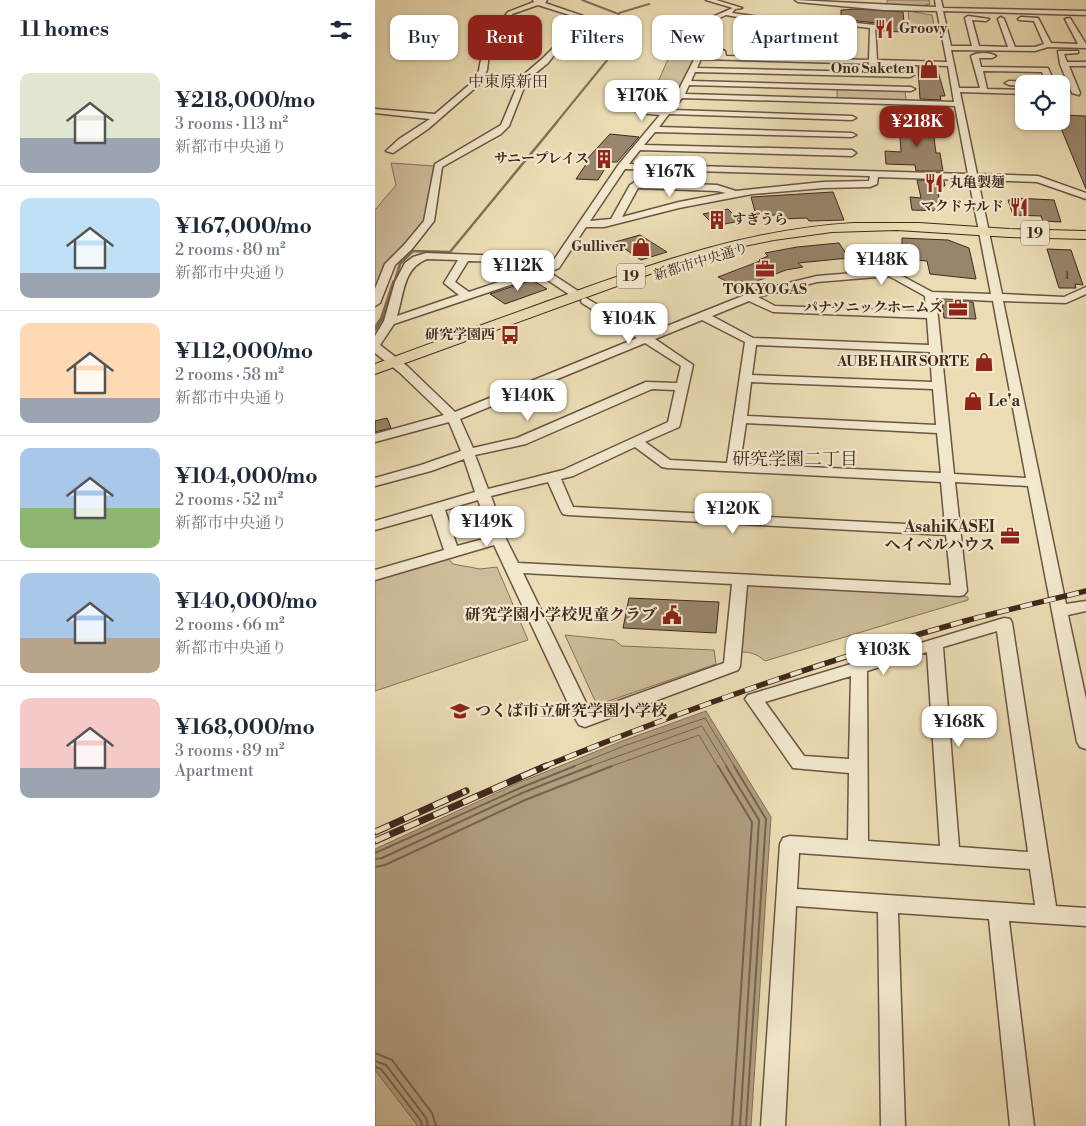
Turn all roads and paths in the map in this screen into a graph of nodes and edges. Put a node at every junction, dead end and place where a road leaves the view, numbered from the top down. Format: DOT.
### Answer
graph roads {
  1 [pos="549,0"];
  2 [pos="709,0"];
  3 [pos="798,0"];
  4 [pos="938,0"];
  5 [pos="537,1"];
  6 [pos="1073,6"];
  7 [pos="739,8"];
  8 [pos="940,10"];
  9 [pos="1006,11"];
  10 [pos="724,13"];
  11 [pos="1086,13"];
  12 [pos="720,15"];
  13 [pos="734,15"];
  14 [pos="1001,19"];
  15 [pos="1036,19"];
  16 [pos="1068,19"];
  17 [pos="1086,20"];
  18 [pos="1048,45"];
  19 [pos="948,48"];
  20 [pos="976,48"];
  21 [pos="1085,48"];
  22 [pos="1012,49"];
  23 [pos="1035,49"];
  24 [pos="723,55"];
  25 [pos="697,60"];
  26 [pos="873,62"];
  27 [pos="908,63"];
  28 [pos="951,64"];
  29 [pos="1064,64"];
  30 [pos="1086,64"];
  31 [pos="979,69"];
  32 [pos="693,70"];
  33 [pos="910,75"];
  34 [pos="1046,75"];
  35 [pos="982,82"];
  36 [pos="687,83"];
  37 [pos="1015,83"];
  38 [pos="911,89"];
  39 [pos="956,90"];
  40 [pos="985,91"];
  41 [pos="1015,92"];
  42 [pos="1086,94"];
  43 [pos="680,96"];
  44 [pos="852,102"];
  45 [pos="913,103"];
  46 [pos="959,104"];
  47 [pos="375,111"];
  48 [pos="641,112"];
  49 [pos="666,113"];
  50 [pos="436,117"];
  51 [pos="852,118"];
  52 [pos="652,129"];
  53 [pos="852,135"];
  54 [pos="636,147"];
  55 [pos="390,151"];
  56 [pos="852,153"];
  57 [pos="622,166"];
  58 [pos="852,173"];
  59 [pos="874,174"];
  60 [pos="973,177"];
  61 [pos="737,194"];
  62 [pos="1086,196"];
  63 [pos="614,222"];
  64 [pos="583,224"];
  65 [pos="985,231"];
  66 [pos="1086,235"];
  67 [pos="408,247"];
  68 [pos="457,253"];
  69 [pos="541,271"];
  70 [pos="1086,290"];
  71 [pos="930,295"];
  72 [pos="467,296"];
  73 [pos="750,297"];
  74 [pos="582,298"];
  75 [pos="999,298"];
  76 [pos="375,303"];
  77 [pos="932,315"];
  78 [pos="703,316"];
  79 [pos="390,322"];
  80 [pos="645,340"];
  81 [pos="751,341"];
  82 [pos="375,346"];
  83 [pos="935,349"];
  84 [pos="399,366"];
  85 [pos="375,369"];
  86 [pos="746,378"];
  87 [pos="375,379"];
  88 [pos="939,386"];
  89 [pos="681,387"];
  90 [pos="453,417"];
  91 [pos="740,420"];
  92 [pos="943,429"];
  93 [pos="375,438"];
  94 [pos="636,442"];
  95 [pos="469,453"];
  96 [pos="733,467"];
  97 [pos="553,477"];
  98 [pos="948,478"];
  99 [pos="375,482"];
  100 [pos="1034,482"];
  101 [pos="483,494"];
  102 [pos="437,508"];
  103 [pos="375,526"];
  104 [pos="953,531"];
  105 [pos="490,541"];
  106 [pos="451,552"];
  107 [pos="512,568"];
  108 [pos="375,575"];
  109 [pos="740,581"];
  110 [pos="1086,606"];
  111 [pos="1059,610"];
  112 [pos="935,644"];
  113 [pos="859,667"];
  114 [pos="1086,742"];
  115 [pos="858,767"];
  116 [pos="858,849"];
  117 [pos="949,855"];
  118 [pos="1039,861"];
  119 [pos="788,897"];
  120 [pos="888,903"];
  121 [pos="998,911"];
  122 [pos="1047,915"];
  123 [pos="1086,917"];
  124 [pos="773,1126"];
  125 [pos="893,1126"];
  126 [pos="1022,1126"];
  1 -- 5 [label="street"];
  2 -- 7 [label="street"];
  3 -- 8 [label="street"];
  4 -- 8 [label="street"];
  5 -- 50 [label="street"];
  5 -- 67 [label="street"];
  6 -- 9 [label="street"];
  7 -- 10 [label="street"];
  7 -- 26 [label="street"];
  8 -- 9 [label="street"];
  8 -- 19 [label="street"];
  9 -- 11 [label="street"];
  10 -- 12 [label="street"];
  10 -- 13 [label="street"];
  14 -- 15 [label="street"];
  14 -- 20 [label="street"];
  14 -- 22 [label="street"];
  15 -- 16 [label="street"];
  15 -- 18 [label="street"];
  16 -- 17 [label="street"];
  16 -- 21 [label="street"];
  18 -- 21 [label="street"];
  18 -- 23 [label="street"];
  19 -- 20 [label="street"];
  19 -- 28 [label="street"];
  20 -- 22 [label="street"];
  21 -- 29 [label="street"];
  22 -- 23 [label="street"];
  23 -- 31 [label="street"];
  24 -- 26 [label="street"];
  25 -- 32 [label="street"];
  26 -- 27 [label="street"];
  27 -- 28 [label="street"];
  27 -- 33 [label="street"];
  28 -- 39 [label="street"];
  29 -- 30 [label="street"];
  29 -- 42 [label="street"];
  31 -- 34 [label="street"];
  31 -- 35 [label="street"];
  32 -- 33 [label="street"];
  32 -- 36 [label="street"];
  33 -- 38 [label="street"];
  35 -- 37 [label="street"];
  35 -- 40 [label="street"];
  36 -- 38 [label="street"];
  36 -- 43 [label="street"];
  38 -- 45 [label="street"];
  39 -- 40 [label="street"];
  39 -- 46 [label="street"];
  40 -- 41 [label="street"];
  43 -- 44 [label="street"];
  43 -- 49 [label="street"];
  44 -- 45 [label="street"];
  44 -- 51 [label="street"];
  45 -- 46 [label="street"];
  46 -- 60 [label="street"];
  47 -- 50 [label="street"];
  48 -- 49 [label="street"];
  49 -- 51 [label="street"];
  49 -- 52 [label="street"];
  50 -- 55 [label="street"];
  51 -- 53 [label="street"];
  52 -- 53 [label="street"];
  52 -- 54 [label="street"];
  53 -- 56 [label="street"];
  54 -- 56 [label="street"];
  54 -- 57 [label="street"];
  56 -- 58 [label="street"];
  57 -- 58 [label="street"];
  57 -- 64 [label="street"];
  58 -- 59 [label="street"];
  59 -- 60 [label="street"];
  59 -- 61 [label="street"];
  60 -- 62 [label="street"];
  60 -- 65 [label="street"];
  61 -- 63 [label="street"];
  61 -- 63 [label="street"];
  63 -- 64 [label="street"];
  64 -- 69 [label="street"];
  65 -- 66 [label="main road, 新都市中央通り / 19"];
  65 -- 74 [label="main road, 新都市中央通り / 19"];
  65 -- 75 [label="street"];
  67 -- 68 [label="street"];
  67 -- 76 [label="street"];
  68 -- 72 [label="street"];
  68 -- 79 [label="street"];
  69 -- 72 [label="street"];
  69 -- 74 [label="street"];
  70 -- 75 [label="street"];
  71 -- 73 [label="street"];
  71 -- 75 [label="street"];
  71 -- 77 [label="street"];
  72 -- 79 [label="street"];
  73 -- 77 [label="street"];
  73 -- 78 [label="street"];
  74 -- 80 [label="street"];
  74 -- 84 [label="main road, 新都市中央通り / 19"];
  75 -- 100 [label="street"];
  77 -- 83 [label="street"];
  78 -- 80 [label="street"];
  78 -- 81 [label="street"];
  79 -- 82 [label="street"];
  80 -- 89 [label="street"];
  80 -- 90 [label="street"];
  81 -- 83 [label="street"];
  81 -- 86 [label="street"];
  82 -- 84 [label="street"];
  83 -- 88 [label="street"];
  84 -- 85 [label="main road, 新都市中央通り / 19"];
  84 -- 87 [label="main road, 新都市中央通り / 19"];
  84 -- 90 [label="street"];
  86 -- 88 [label="street"];
  86 -- 91 [label="street"];
  88 -- 92 [label="street"];
  89 -- 94 [label="street"];
  89 -- 95 [label="street"];
  90 -- 93 [label="street"];
  90 -- 95 [label="street"];
  91 -- 92 [label="street"];
  91 -- 96 [label="street"];
  92 -- 98 [label="street"];
  94 -- 96 [label="street"];
  94 -- 97 [label="street"];
  95 -- 99 [label="street"];
  95 -- 101 [label="street"];
  96 -- 98 [label="street"];
  97 -- 101 [label="street"];
  97 -- 104 [label="street"];
  98 -- 100 [label="street"];
  98 -- 104 [label="street"];
  100 -- 111 [label="street"];
  101 -- 102 [label="street"];
  101 -- 107 [label="street"];
  102 -- 103 [label="street"];
  102 -- 106 [label="street"];
  104 -- 109 [label="street"];
  105 -- 106 [label="street"];
  106 -- 108 [label="street"];
  107 -- 109 [label="street"];
  107 -- 109 [label="street"];
  110 -- 111 [label="street"];
  111 -- 114 [label="street"];
  112 -- 113 [label="street"];
  112 -- 117 [label="street"];
  112 -- 118 [label="street"];
  113 -- 115 [label="street"];
  113 -- 115 [label="street"];
  115 -- 116 [label="street"];
  116 -- 117 [label="street"];
  116 -- 119 [label="street"];
  117 -- 118 [label="street"];
  118 -- 122 [label="street"];
  119 -- 120 [label="street"];
  119 -- 124 [label="street"];
  120 -- 121 [label="street"];
  120 -- 125 [label="street"];
  121 -- 122 [label="street"];
  121 -- 126 [label="street"];
  122 -- 123 [label="street"];
}
